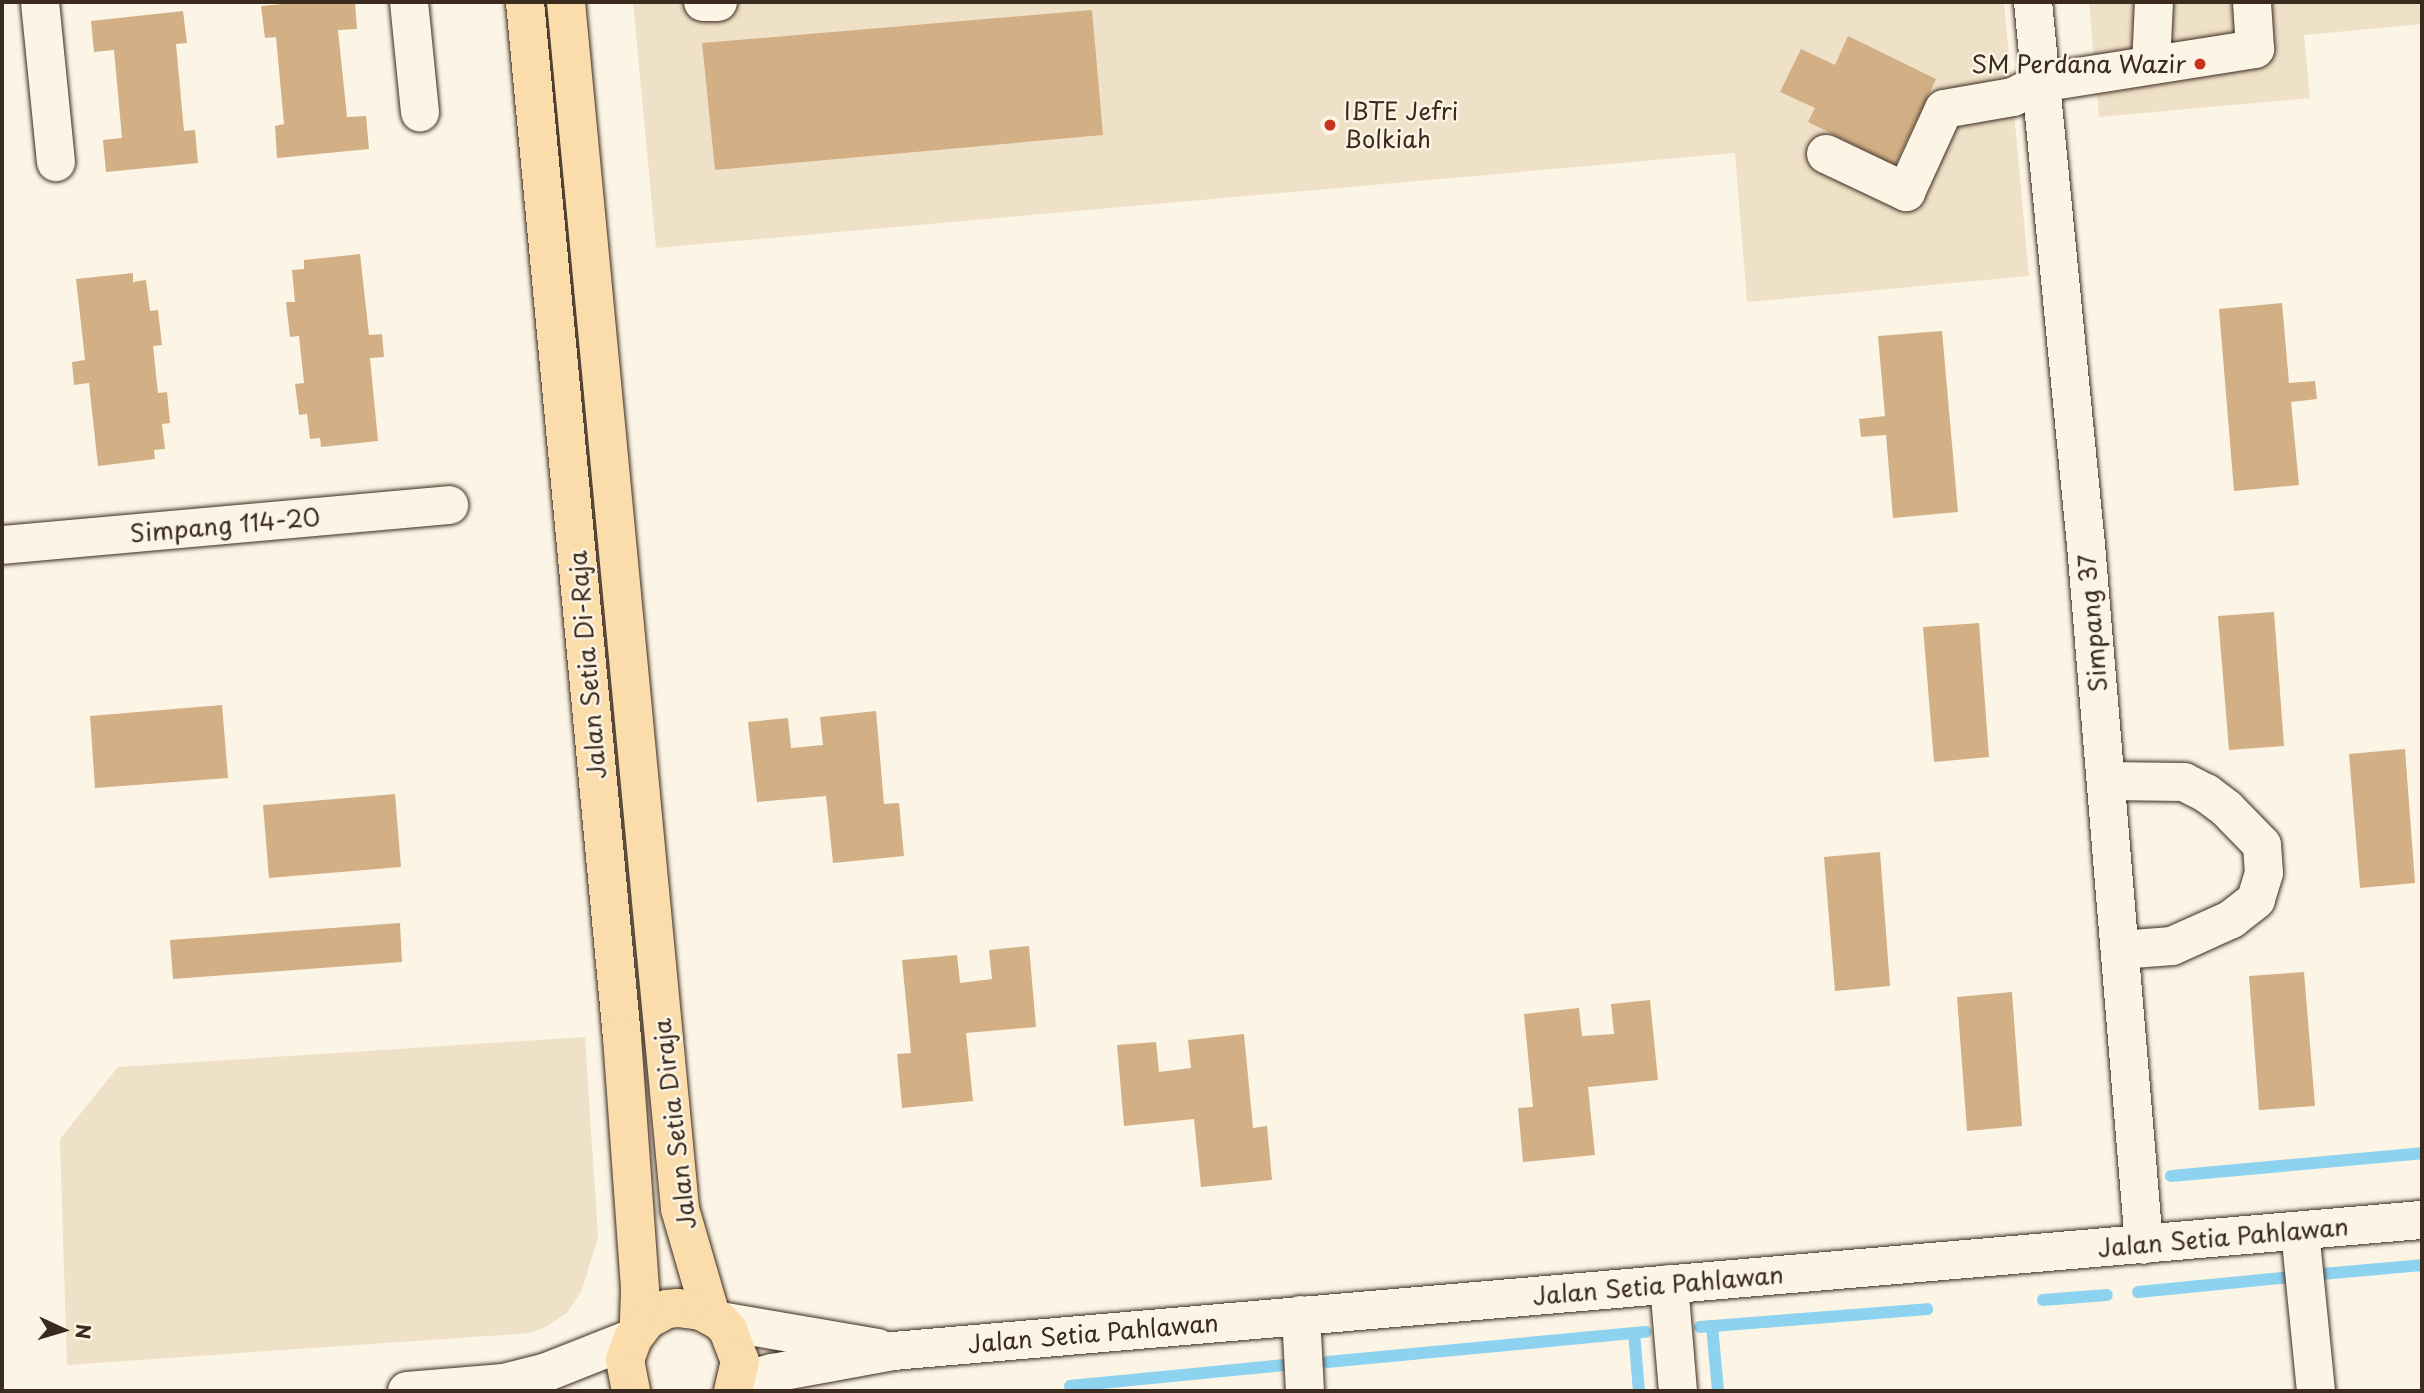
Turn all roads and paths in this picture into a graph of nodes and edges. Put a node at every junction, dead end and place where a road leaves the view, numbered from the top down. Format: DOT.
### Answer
graph roads {
  1 [pos="40,2"];
  2 [pos="409,2"];
  3 [pos="526,2"];
  4 [pos="566,2"];
  5 [pos="703,2"];
  6 [pos="718,2"];
  7 [pos="2033,2"];
  8 [pos="2154,2"];
  9 [pos="2252,2"];
  10 [pos="2151,65"];
  11 [pos="2040,83"];
  12 [pos="420,112"];
  13 [pos="1826,154"];
  14 [pos="56,162"];
  15 [pos="449,505"];
  16 [pos="2,545"];
  17 [pos="2106,781"];
  18 [pos="2120,950"];
  19 [pos="656,971"];
  20 [pos="2422,1220"];
  21 [pos="2300,1231"];
  22 [pos="2144,1245"];
  23 [pos="1669,1284"];
  24 [pos="1301,1315"];
  25 [pos="715,1319"];
  26 [pos="636,1333"];
  27 [pos="894,1351"];
  28 [pos="503,1383"];
  29 [pos="735,1387"];
  30 [pos="407,1391"];
  31 [pos="566,1391"];
  32 [pos="631,1391"];
  33 [pos="1305,1391"];
  34 [pos="1678,1391"];
  35 [pos="2316,1391"];
  1 -- 14 [label="street"];
  2 -- 12 [label="street"];
  3 -- 26 [label="main road, Jalan Setia Di-Raja"];
  4 -- 19 [label="main road, Jalan Setia Di-Raja"];
  5 -- 6 [label="street"];
  7 -- 11 [label="street, Simpang 37"];
  8 -- 10 [label="street"];
  9 -- 10 [label="street"];
  10 -- 11 [label="street"];
  11 -- 13 [label="street"];
  11 -- 17 [label="street, Simpang 37"];
  15 -- 16 [label="street, Simpang 114-20"];
  17 -- 18 [label="street, Simpang 37"];
  17 -- 18 [label="street"];
  18 -- 22 [label="street, Simpang 37"];
  19 -- 25 [label="main road, Jalan Setia Diraja"];
  20 -- 21 [label="street, Jalan Setia Pahlawan"];
  21 -- 22 [label="street, Jalan Setia Pahlawan"];
  21 -- 35 [label="street"];
  22 -- 23 [label="street, Jalan Setia Pahlawan"];
  23 -- 24 [label="street, Jalan Setia Pahlawan"];
  23 -- 34 [label="street"];
  24 -- 27 [label="street, Jalan Setia Pahlawan"];
  24 -- 33 [label="street"];
  25 -- 26 [label="main road"];
  25 -- 27 [label="street, Jalan Setia Pahlawan"];
  25 -- 29 [label="main road, Jalan Setia Diraja"];
  26 -- 28 [label="street"];
  26 -- 32 [label="main road, Jalan Setia Di-Raja"];
  27 -- 29 [label="street, Jalan Setia Pahlawan"];
  28 -- 30 [label="street"];
  28 -- 31 [label="street"];
}
